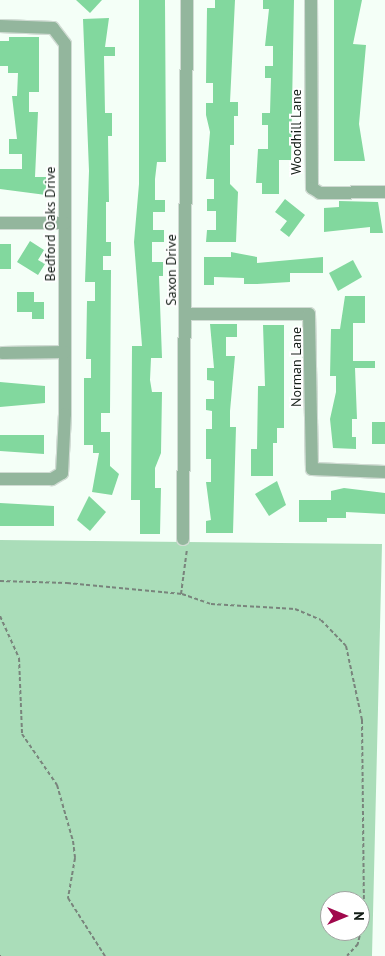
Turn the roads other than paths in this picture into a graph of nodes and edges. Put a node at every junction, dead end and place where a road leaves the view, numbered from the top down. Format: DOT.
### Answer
graph roads {
  1 [pos="187,0"];
  2 [pos="310,0"];
  3 [pos="0,26"];
  4 [pos="385,192"];
  5 [pos="0,223"];
  6 [pos="65,223"];
  7 [pos="186,314"];
  8 [pos="65,352"];
  9 [pos="2,353"];
  10 [pos="385,472"];
  11 [pos="0,479"];
  12 [pos="183,539"];
  1 -- 7 [label="street, Saxon Drive"];
  2 -- 4 [label="street, Woodhill Lane"];
  3 -- 6 [label="street, Bedford Oaks Drive"];
  5 -- 6 [label="street"];
  6 -- 8 [label="street, Bedford Oaks Drive"];
  7 -- 10 [label="street, Norman Lane"];
  7 -- 12 [label="street, Saxon Drive"];
  8 -- 9 [label="street"];
  8 -- 11 [label="street, Bedford Oaks Drive"];
}
